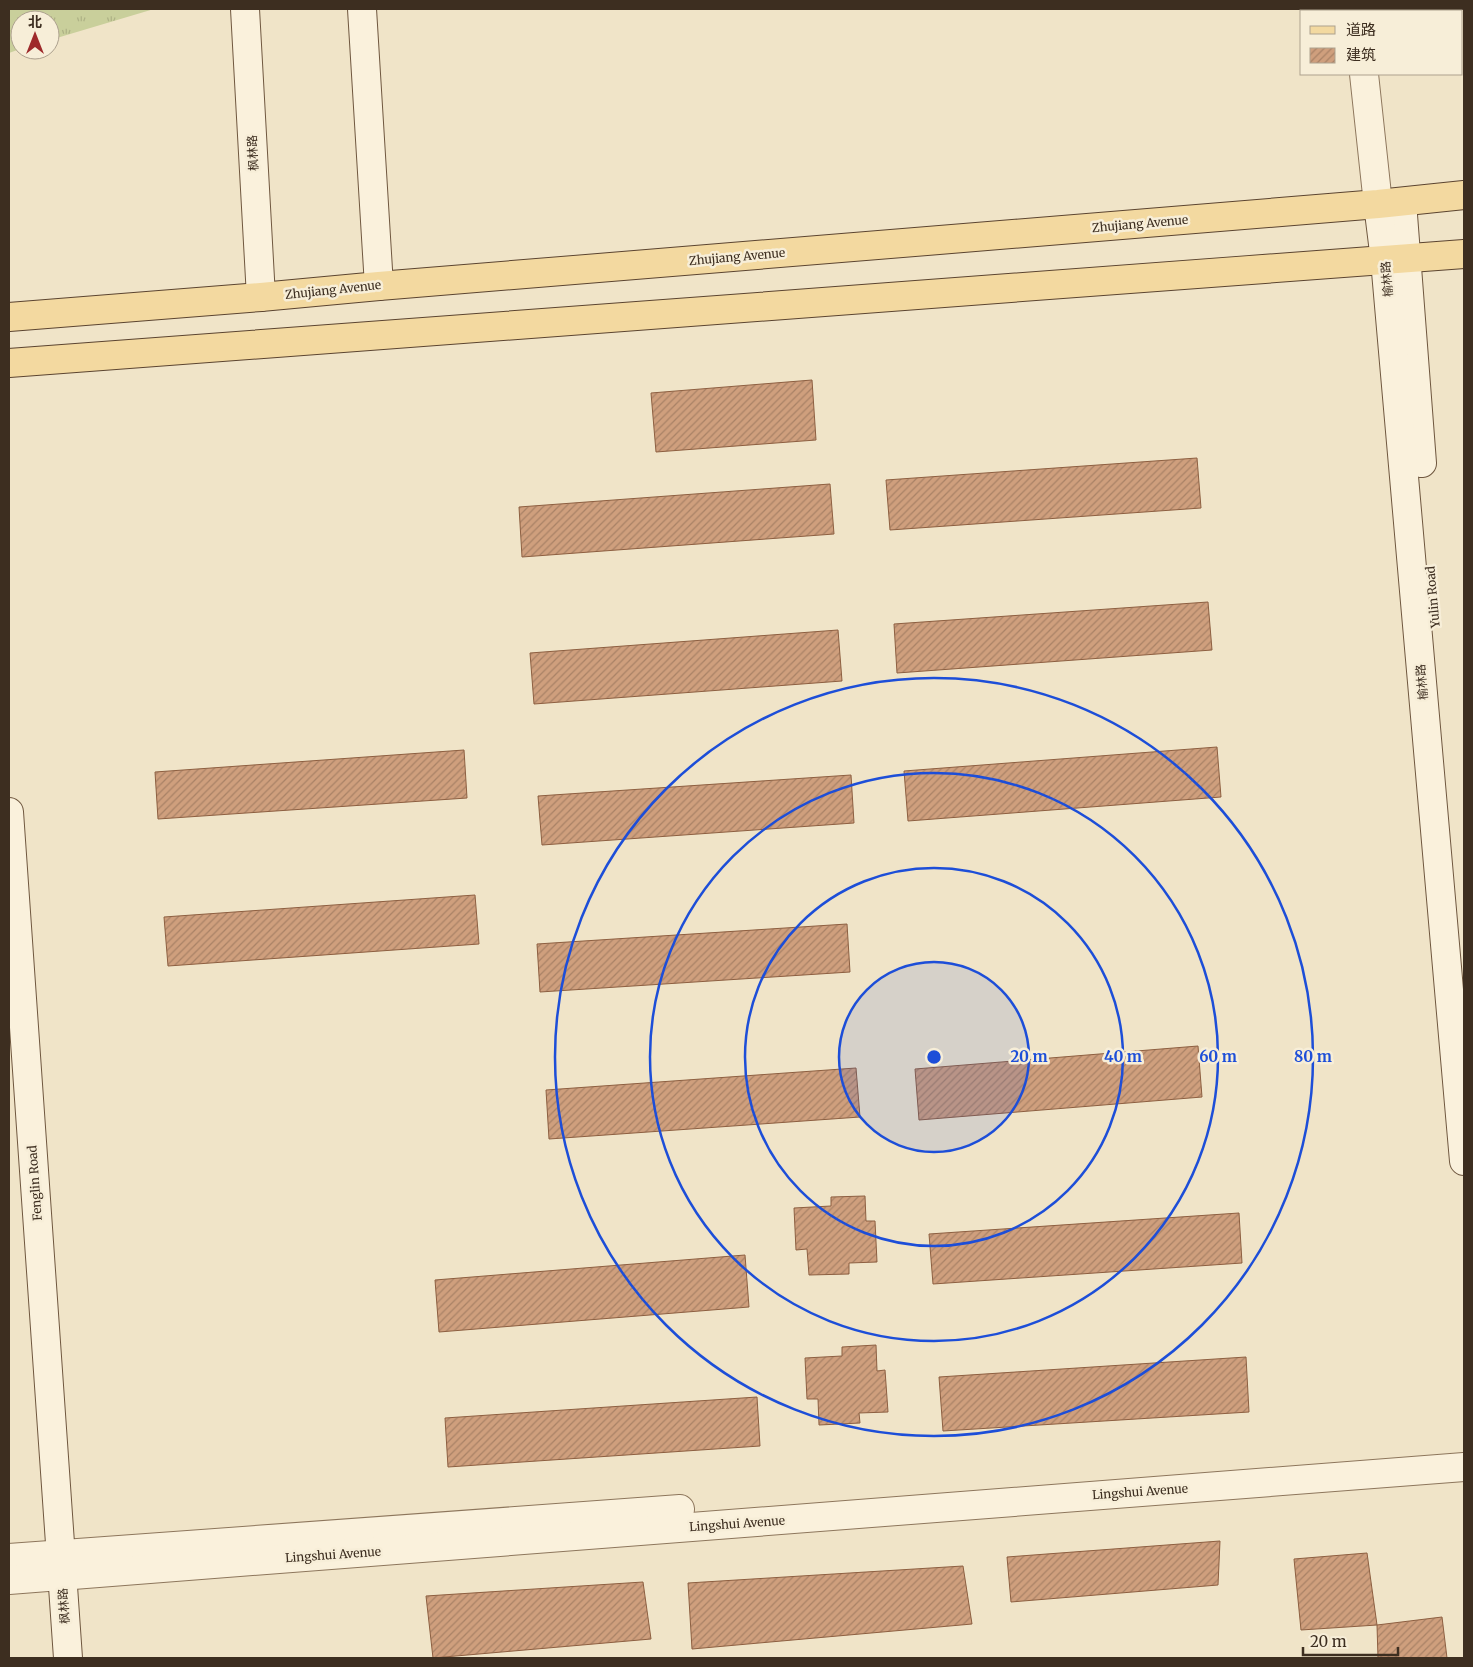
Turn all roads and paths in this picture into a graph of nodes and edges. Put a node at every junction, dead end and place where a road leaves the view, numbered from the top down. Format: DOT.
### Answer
graph roads {
  1 [pos="245,9"];
  2 [pos="362,9"];
  3 [pos="1364,75"];
  4 [pos="1464,195"];
  5 [pos="1390,203"];
  6 [pos="1464,254"];
  7 [pos="1395,259"];
  8 [pos="379,286"];
  9 [pos="261,297"];
  10 [pos="9,317"];
  11 [pos="9,363"];
  12 [pos="9,812"];
  13 [pos="1464,993"];
  14 [pos="9,1060"];
  15 [pos="1464,1161"];
  16 [pos="1464,1451"];
  17 [pos="1464,1467"];
  18 [pos="9,1558"];
  19 [pos="53,1566"];
  20 [pos="9,1580"];
  21 [pos="51,1658"];
  22 [pos="68,1658"];
  1 -- 9 [label="street, 枫林路"];
  2 -- 8 [label="street"];
  3 -- 5 [label="street, Yulin Road"];
  4 -- 5 [label="main road, Zhujiang Avenue"];
  5 -- 7 [label="street, Yulin Road"];
  5 -- 8 [label="main road, Zhujiang Avenue"];
  6 -- 7 [label="main road"];
  7 -- 11 [label="main road"];
  7 -- 13 [label="street, Yulin Road"];
  7 -- 15 [label="street, 榆林路"];
  8 -- 9 [label="main road, Zhujiang Avenue"];
  9 -- 10 [label="main road, Zhujiang Avenue"];
  12 -- 19 [label="street, Fenglin Road"];
  14 -- 19 [label="street, Fenglin Road"];
  16 -- 19 [label="street, Lingshui Avenue"];
  17 -- 19 [label="street, Lingshui Avenue"];
  18 -- 19 [label="street, Lingshui Avenue"];
  19 -- 20 [label="street, Lingshui Avenue"];
  19 -- 21 [label="street, 枫林路"];
  19 -- 22 [label="street, 枫林路"];
}
